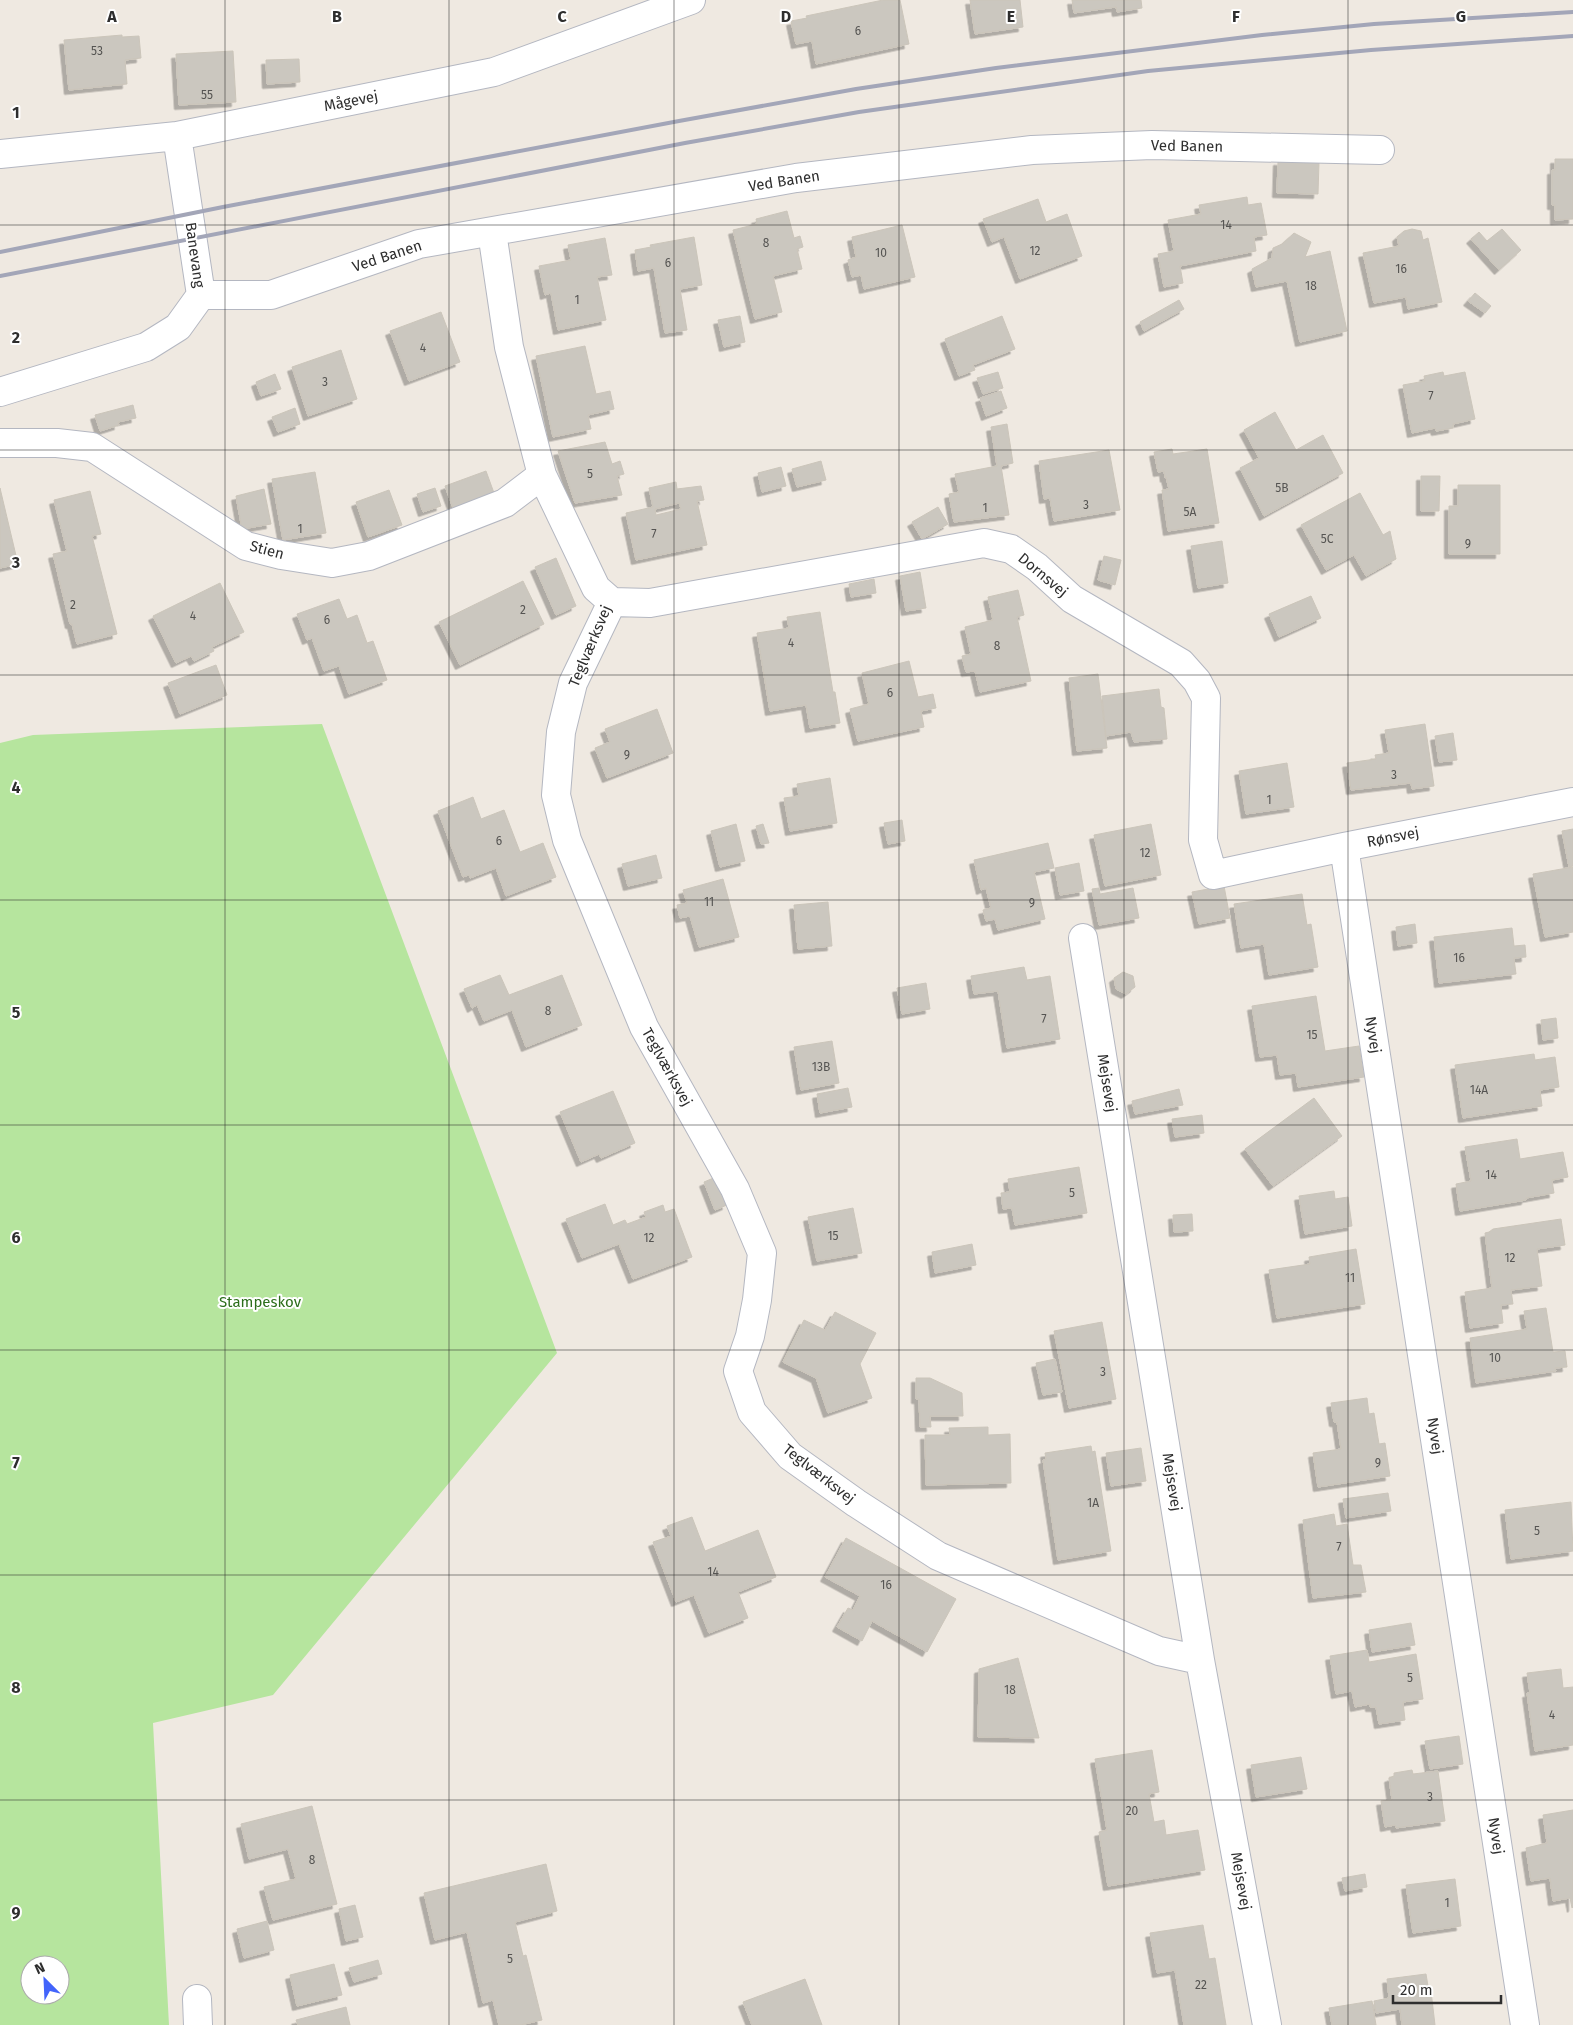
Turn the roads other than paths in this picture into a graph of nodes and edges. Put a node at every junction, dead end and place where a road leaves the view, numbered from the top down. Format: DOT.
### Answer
graph roads {
  1 [pos="691,0"];
  2 [pos="177,136"];
  3 [pos="1380,150"];
  4 [pos="0,154"];
  5 [pos="492,232"];
  6 [pos="201,295"];
  7 [pos="0,392"];
  8 [pos="0,443"];
  9 [pos="542,475"];
  10 [pos="612,602"];
  11 [pos="1573,802"];
  12 [pos="1344,846"];
  13 [pos="1213,875"];
  14 [pos="1083,938"];
  15 [pos="1200,1660"];
  16 [pos="1267,2025"];
  17 [pos="1525,2025"];
  1 -- 2 [label="street, Mågevej"];
  2 -- 4 [label="street, Mågevej"];
  2 -- 6 [label="street, Banevang"];
  3 -- 5 [label="street, Ved Banen"];
  5 -- 6 [label="street, Ved Banen"];
  5 -- 9 [label="street, Teglværksvej"];
  6 -- 7 [label="street, Banevang"];
  8 -- 9 [label="street, Stien"];
  9 -- 10 [label="street, Teglværksvej"];
  10 -- 13 [label="street, Dornsvej"];
  10 -- 15 [label="street, Teglværksvej"];
  11 -- 12 [label="street, Rønsvej"];
  12 -- 13 [label="street, Rønsvej"];
  12 -- 17 [label="street, Nyvej"];
  14 -- 15 [label="street, Mejsevej"];
  15 -- 16 [label="street, Mejsevej"];
}
